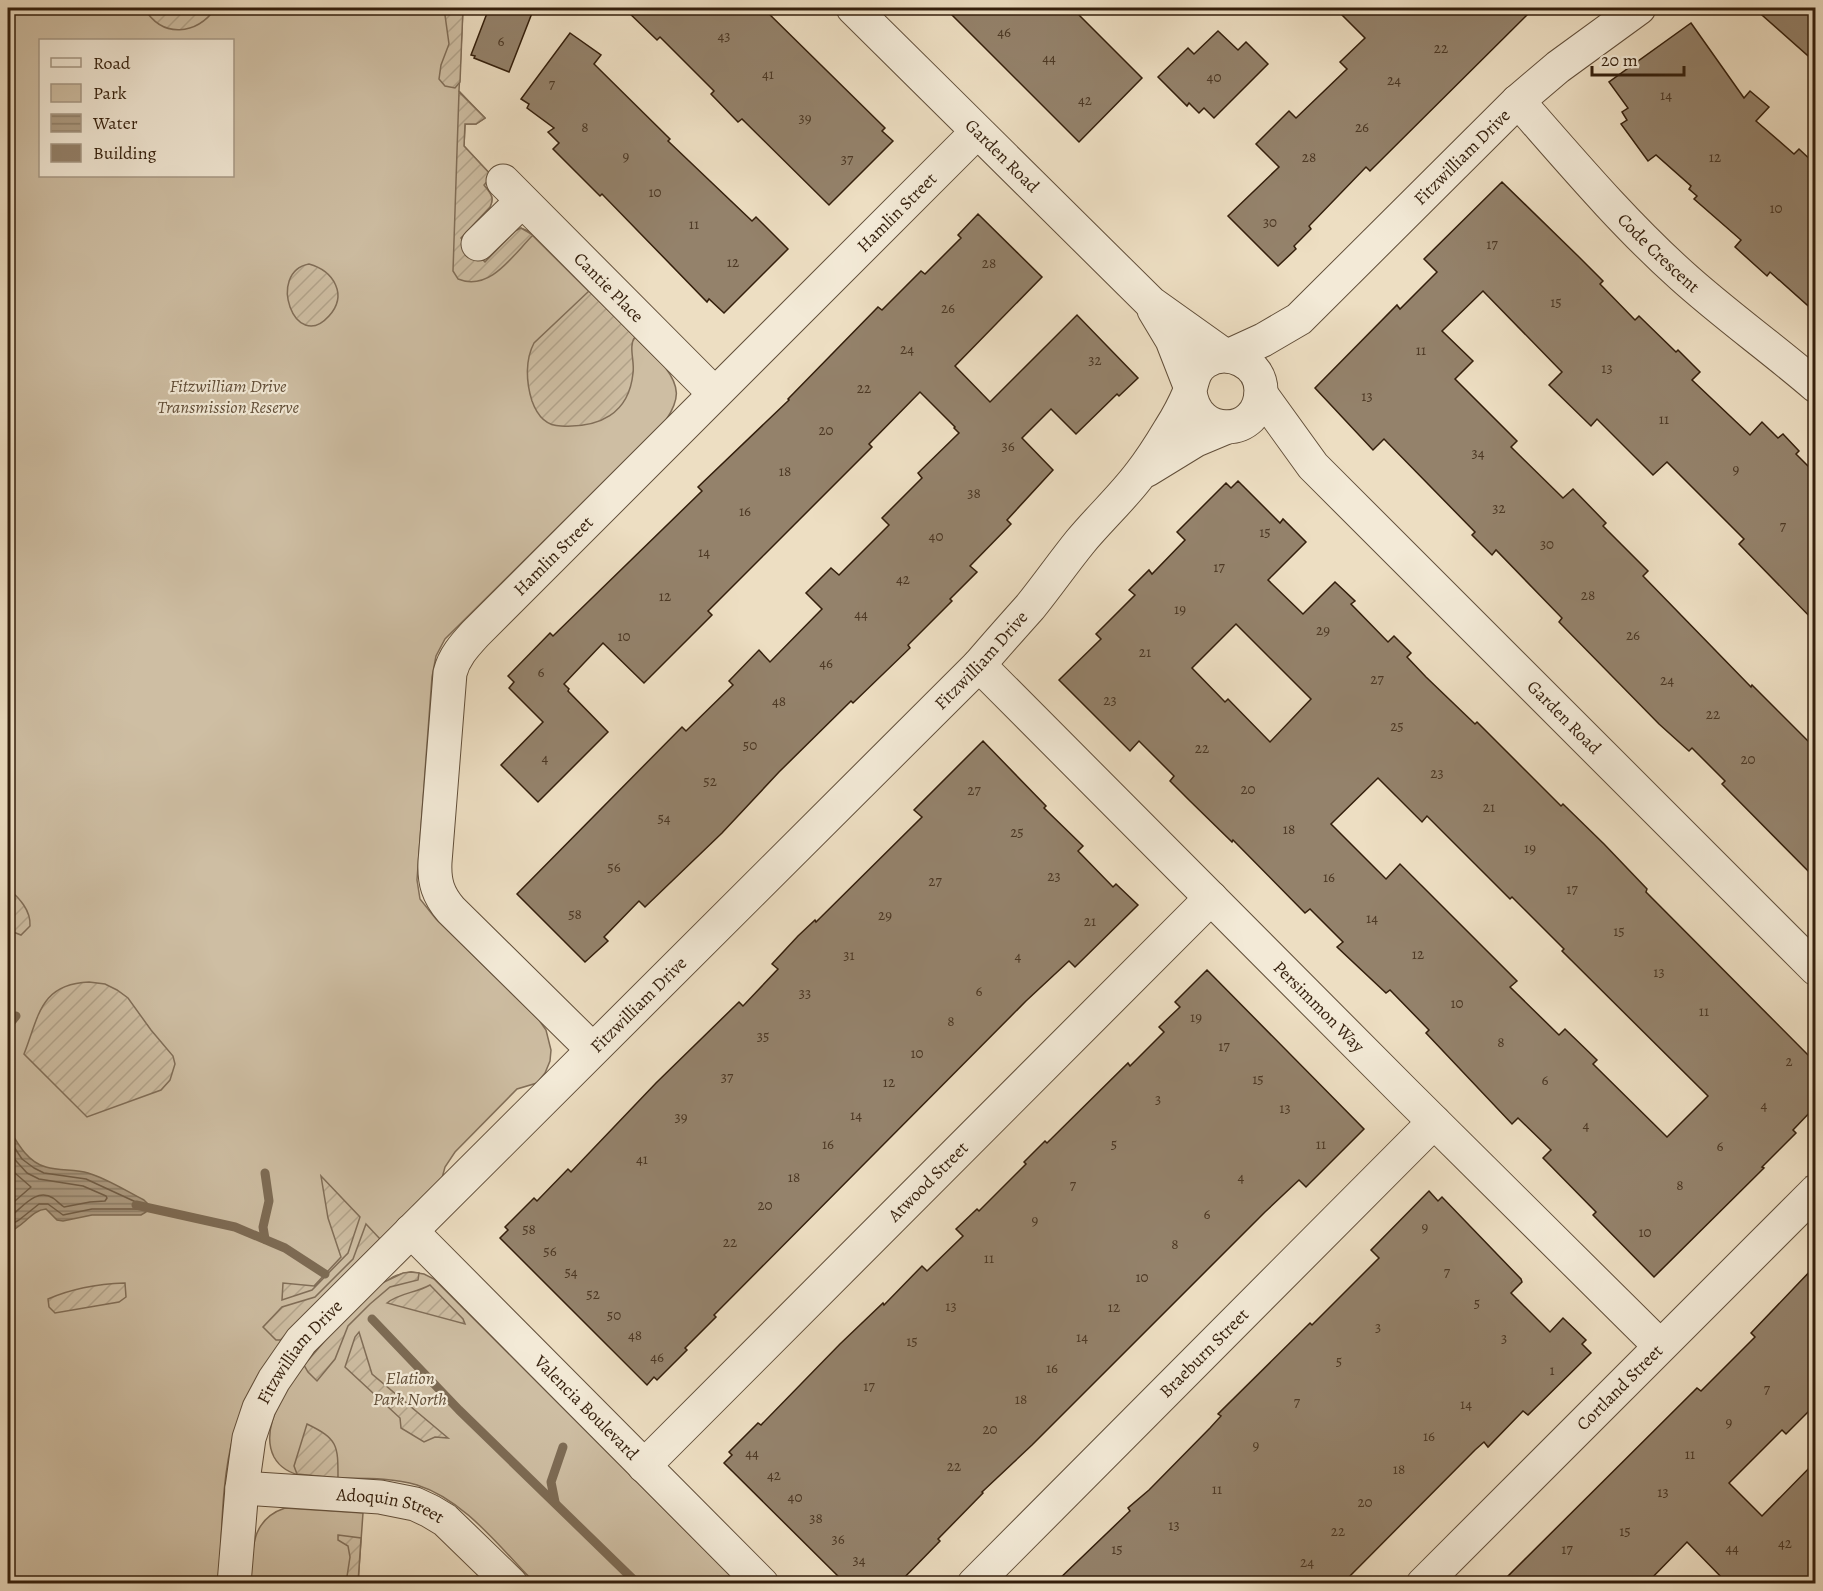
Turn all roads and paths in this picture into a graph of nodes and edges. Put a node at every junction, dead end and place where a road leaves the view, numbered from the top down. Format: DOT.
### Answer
graph roads {
  1 [pos="854,8"];
  2 [pos="1639,8"];
  3 [pos="1518,101"];
  4 [pos="977,132"];
  5 [pos="478,244"];
  6 [pos="1150,303"];
  7 [pos="1299,319"];
  8 [pos="1226,356"];
  9 [pos="1815,386"];
  10 [pos="1190,389"];
  11 [pos="1261,391"];
  12 [pos="714,393"];
  13 [pos="1230,427"];
  14 [pos="1313,466"];
  15 [pos="1141,474"];
  16 [pos="979,665"];
  17 [pos="1211,898"];
  18 [pos="1815,969"];
  19 [pos="592,1049"];
  20 [pos="1434,1122"];
  21 [pos="1815,1191"];
  22 [pos="411,1231"];
  23 [pos="1660,1346"];
  24 [pos="644,1466"];
  25 [pos="242,1488"];
  26 [pos="234,1584"];
  27 [pos="511,1584"];
  28 [pos="762,1584"];
  29 [pos="974,1584"];
  30 [pos="1423,1584"];
  1 -- 4 [label="street, Garden Road"];
  2 -- 3 [label="street, Fitzwilliam Drive"];
  3 -- 7 [label="street, Fitzwilliam Drive"];
  3 -- 9 [label="street, Code Crescent"];
  4 -- 6 [label="street, Garden Road"];
  4 -- 12 [label="street, Hamlin Street"];
  5 -- 12 [label="street, Cantie Place"];
  6 -- 8 [label="street, Garden Road"];
  6 -- 10 [label="street, Garden Road"];
  7 -- 8 [label="street, Fitzwilliam Drive"];
  7 -- 11 [label="street, Fitzwilliam Drive"];
  8 -- 10 [label="street"];
  8 -- 11 [label="street"];
  10 -- 13 [label="street"];
  10 -- 15 [label="street, Fitzwilliam Drive"];
  11 -- 13 [label="street"];
  11 -- 14 [label="street, Garden Road"];
  12 -- 19 [label="street, Hamlin Street"];
  13 -- 14 [label="street, Garden Road"];
  13 -- 15 [label="street, Fitzwilliam Drive"];
  14 -- 18 [label="street, Garden Road"];
  15 -- 16 [label="street, Fitzwilliam Drive"];
  16 -- 17 [label="street, Persimmon Way"];
  16 -- 19 [label="street, Fitzwilliam Drive"];
  17 -- 20 [label="street, Persimmon Way"];
  17 -- 24 [label="street, Atwood Street"];
  19 -- 22 [label="street, Fitzwilliam Drive"];
  20 -- 23 [label="street, Persimmon Way"];
  20 -- 29 [label="street, Braeburn Street"];
  21 -- 23 [label="street, Cortland Street"];
  22 -- 24 [label="street, Valencia Boulevard"];
  22 -- 25 [label="street, Fitzwilliam Drive"];
  23 -- 30 [label="street, Cortland Street"];
  24 -- 28 [label="street, Valencia Boulevard"];
  25 -- 26 [label="street, Fitzwilliam Drive"];
  25 -- 27 [label="street, Adoquin Street"];
}
